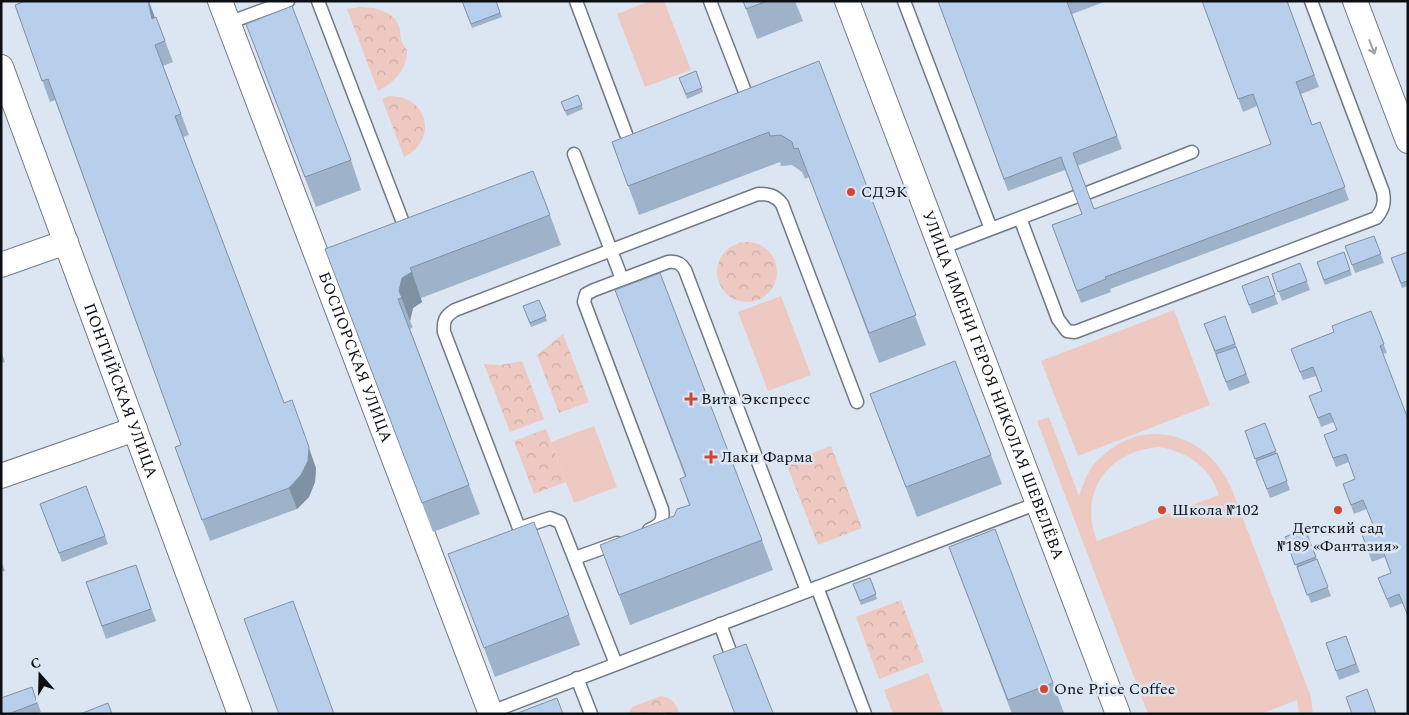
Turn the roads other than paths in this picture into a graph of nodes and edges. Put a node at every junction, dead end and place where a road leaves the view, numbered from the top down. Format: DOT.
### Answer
graph roads {
  1 [pos="220,1"];
  2 [pos="288,1"];
  3 [pos="318,1"];
  4 [pos="576,1"];
  5 [pos="710,1"];
  6 [pos="847,1"];
  7 [pos="904,1"];
  8 [pos="1311,1"];
  9 [pos="1354,1"];
  10 [pos="228,23"];
  11 [pos="1,67"];
  12 [pos="744,89"];
  13 [pos="626,134"];
  14 [pos="1408,141"];
  15 [pos="1192,152"];
  16 [pos="574,154"];
  17 [pos="1020,218"];
  18 [pos="402,220"];
  19 [pos="991,229"];
  20 [pos="66,242"];
  21 [pos="941,248"];
  22 [pos="611,250"];
  23 [pos="1,265"];
  24 [pos="622,279"];
  25 [pos="857,402"];
  26 [pos="135,428"];
  27 [pos="1,476"];
  28 [pos="1038,503"];
  29 [pos="575,558"];
  30 [pos="812,589"];
  31 [pos="720,624"];
  32 [pos="731,654"];
  33 [pos="616,664"];
  34 [pos="577,678"];
  35 [pos="491,713"];
  36 [pos="240,714"];
  37 [pos="591,714"];
  38 [pos="865,714"];
  39 [pos="1118,714"];
  1 -- 10 [label="street, БОСПОРСКАЯ УЛИЦА"];
  2 -- 10 [label="lane"];
  3 -- 18 [label="lane"];
  4 -- 13 [label="lane"];
  5 -- 12 [label="lane"];
  6 -- 21 [label="street, УЛИЦА ИМЕНИ ГЕРОЯ НИКОЛАЯ ШЕВЕЛЁВА"];
  7 -- 19 [label="lane"];
  8 -- 17 [label="lane"];
  9 -- 14 [label="street, one-way"];
  10 -- 35 [label="street, БОСПОРСКАЯ УЛИЦА"];
  11 -- 20 [label="street, ПОНТИЙСКАЯ УЛИЦА"];
  15 -- 17 [label="lane"];
  16 -- 22 [label="lane"];
  17 -- 19 [label="lane"];
  19 -- 21 [label="lane"];
  20 -- 23 [label="street"];
  20 -- 26 [label="street, ПОНТИЙСКАЯ УЛИЦА"];
  21 -- 28 [label="street, УЛИЦА ИМЕНИ ГЕРОЯ НИКОЛАЯ ШЕВЕЛЁВА"];
  22 -- 24 [label="lane"];
  22 -- 25 [label="lane"];
  22 -- 29 [label="lane"];
  24 -- 29 [label="lane"];
  24 -- 30 [label="lane"];
  26 -- 27 [label="street"];
  26 -- 36 [label="street, ПОНТИЙСКАЯ УЛИЦА"];
  28 -- 30 [label="lane"];
  28 -- 39 [label="street, УЛИЦА ИМЕНИ ГЕРОЯ НИКОЛАЯ ШЕВЕЛЁВА"];
  29 -- 33 [label="lane"];
  30 -- 31 [label="lane"];
  30 -- 38 [label="lane"];
  31 -- 32 [label="lane"];
  31 -- 33 [label="lane"];
  33 -- 34 [label="lane"];
  34 -- 35 [label="lane"];
  34 -- 37 [label="lane"];
}
